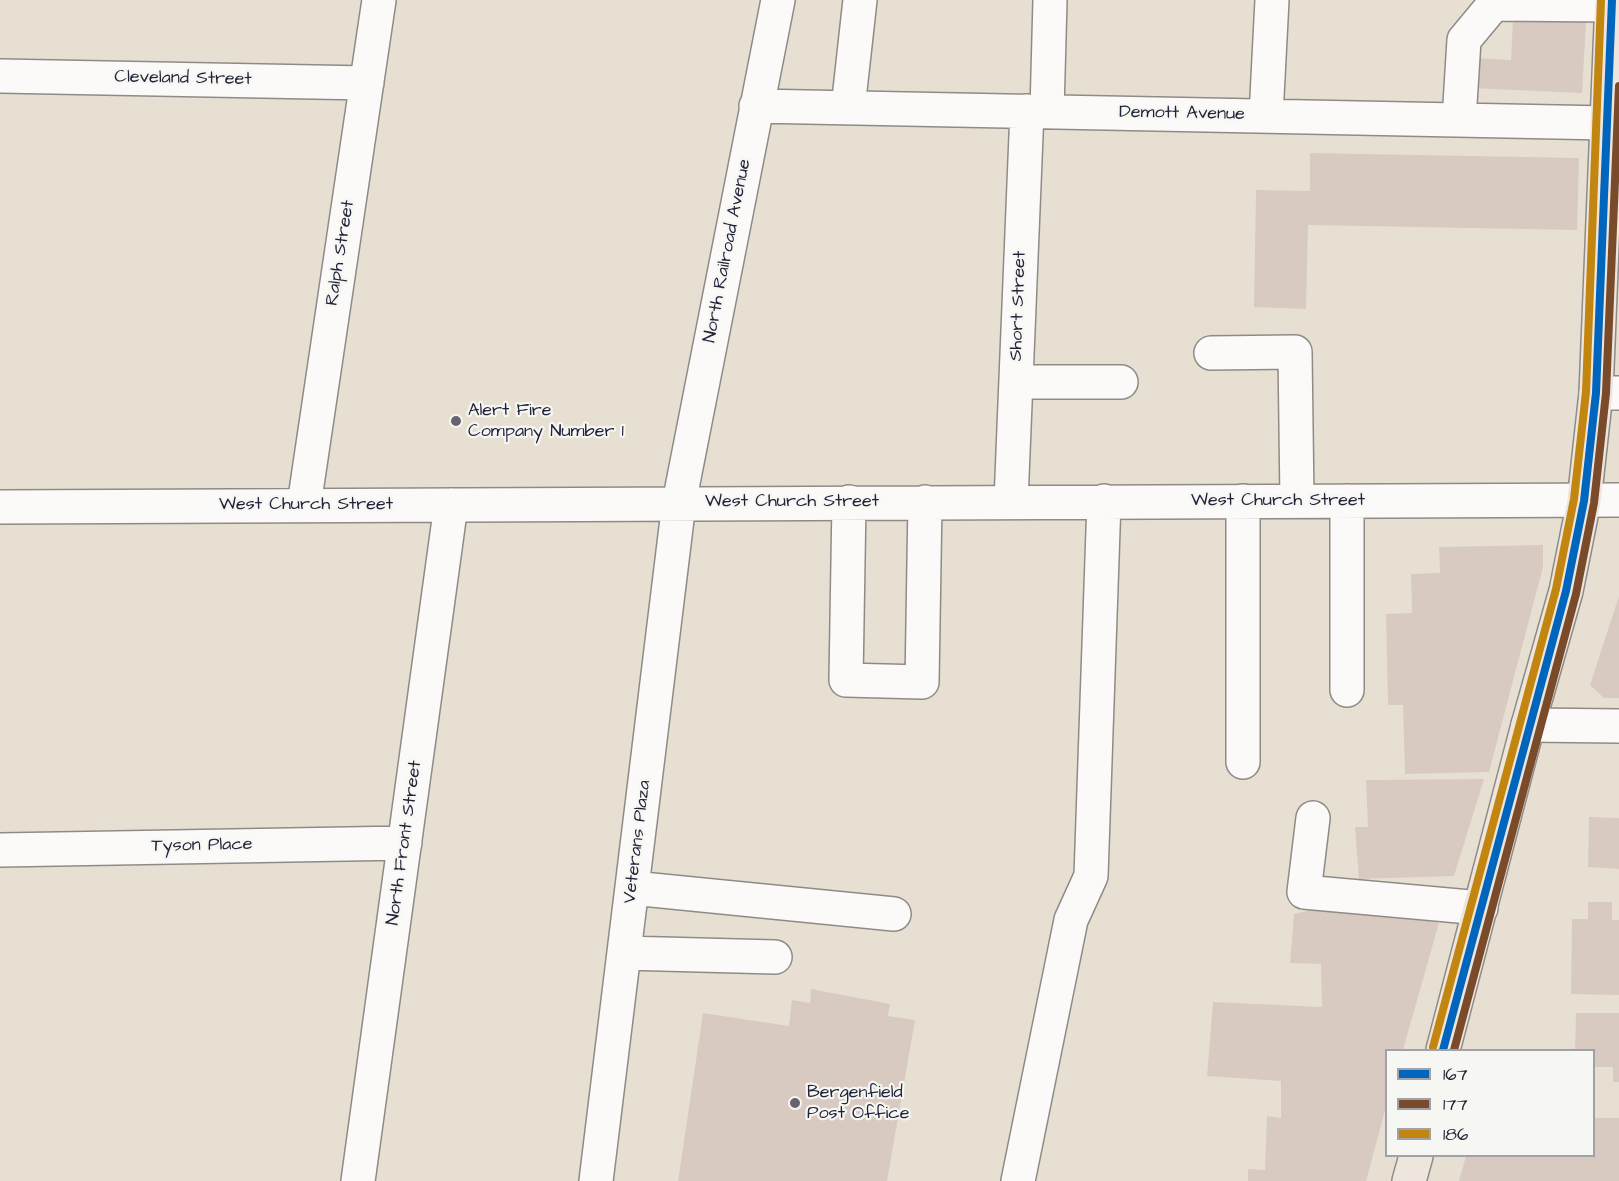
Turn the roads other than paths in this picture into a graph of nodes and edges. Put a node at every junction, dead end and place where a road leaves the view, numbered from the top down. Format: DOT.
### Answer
graph roads {
  1 [pos="380,0"];
  2 [pos="778,0"];
  3 [pos="860,0"];
  4 [pos="1050,0"];
  5 [pos="1272,0"];
  6 [pos="1494,2"];
  7 [pos="1612,2"];
  8 [pos="0,76"];
  9 [pos="367,83"];
  10 [pos="756,106"];
  11 [pos="848,108"];
  12 [pos="1037,111"];
  13 [pos="1266,116"];
  14 [pos="1459,120"];
  15 [pos="1607,123"];
  16 [pos="1211,353"];
  17 [pos="1016,382"];
  18 [pos="1120,382"];
  19 [pos="1607,393"];
  20 [pos="1619,500"];
  21 [pos="1011,501"];
  22 [pos="1104,501"];
  23 [pos="1243,501"];
  24 [pos="1297,501"];
  25 [pos="1347,501"];
  26 [pos="1584,501"];
  27 [pos="849,502"];
  28 [pos="925,502"];
  29 [pos="679,503"];
  30 [pos="303,505"];
  31 [pos="451,505"];
  32 [pos="0,507"];
  33 [pos="1347,690"];
  34 [pos="1528,725"];
  35 [pos="1619,726"];
  36 [pos="1243,762"];
  37 [pos="1313,818"];
  38 [pos="405,843"];
  39 [pos="0,850"];
  40 [pos="632,888"];
  41 [pos="1480,908"];
  42 [pos="894,914"];
  43 [pos="624,953"];
  44 [pos="775,957"];
  45 [pos="1443,1049"];
  46 [pos="1415,1157"];
  47 [pos="358,1181"];
  48 [pos="596,1181"];
  49 [pos="1018,1181"];
  50 [pos="1409,1181"];
  1 -- 9 [label="street, Ralph Street"];
  2 -- 10 [label="street, North Railroad Avenue"];
  3 -- 11 [label="street"];
  4 -- 12 [label="street, Short Street"];
  5 -- 13 [label="street"];
  6 -- 7 [label="street"];
  6 -- 14 [label="street"];
  7 -- 15 [label="main road"];
  8 -- 9 [label="street, Cleveland Street"];
  9 -- 30 [label="street, Ralph Street"];
  10 -- 11 [label="street, Demott Avenue"];
  10 -- 29 [label="street, North Railroad Avenue"];
  11 -- 12 [label="street, Demott Avenue"];
  12 -- 13 [label="street, Demott Avenue"];
  12 -- 17 [label="street, Short Street"];
  13 -- 14 [label="street, Demott Avenue"];
  14 -- 15 [label="street, Demott Avenue"];
  15 -- 19 [label="main road"];
  16 -- 24 [label="street"];
  17 -- 18 [label="street"];
  17 -- 21 [label="street, Short Street"];
  19 -- 26 [label="main road"];
  20 -- 26 [label="street, West Church Street"];
  21 -- 22 [label="street, West Church Street"];
  21 -- 28 [label="street, West Church Street"];
  22 -- 23 [label="street, West Church Street"];
  22 -- 49 [label="street"];
  23 -- 24 [label="street, West Church Street"];
  23 -- 36 [label="street"];
  24 -- 25 [label="street, West Church Street"];
  25 -- 26 [label="street, West Church Street"];
  25 -- 33 [label="street"];
  26 -- 34 [label="main road"];
  27 -- 28 [label="street, West Church Street"];
  27 -- 28 [label="street"];
  27 -- 29 [label="street, West Church Street"];
  29 -- 31 [label="street, West Church Street"];
  29 -- 40 [label="street, Veterans Plaza"];
  30 -- 31 [label="street, West Church Street"];
  30 -- 32 [label="street, West Church Street"];
  31 -- 38 [label="street, North Front Street"];
  34 -- 35 [label="street"];
  34 -- 41 [label="main road"];
  37 -- 41 [label="street"];
  38 -- 39 [label="street, Tyson Place"];
  38 -- 47 [label="street, North Front Street"];
  40 -- 42 [label="street"];
  40 -- 43 [label="street, Veterans Plaza"];
  41 -- 45 [label="main road"];
  43 -- 44 [label="street"];
  43 -- 48 [label="street, Veterans Plaza"];
  46 -- 50 [label="main road"];
}
